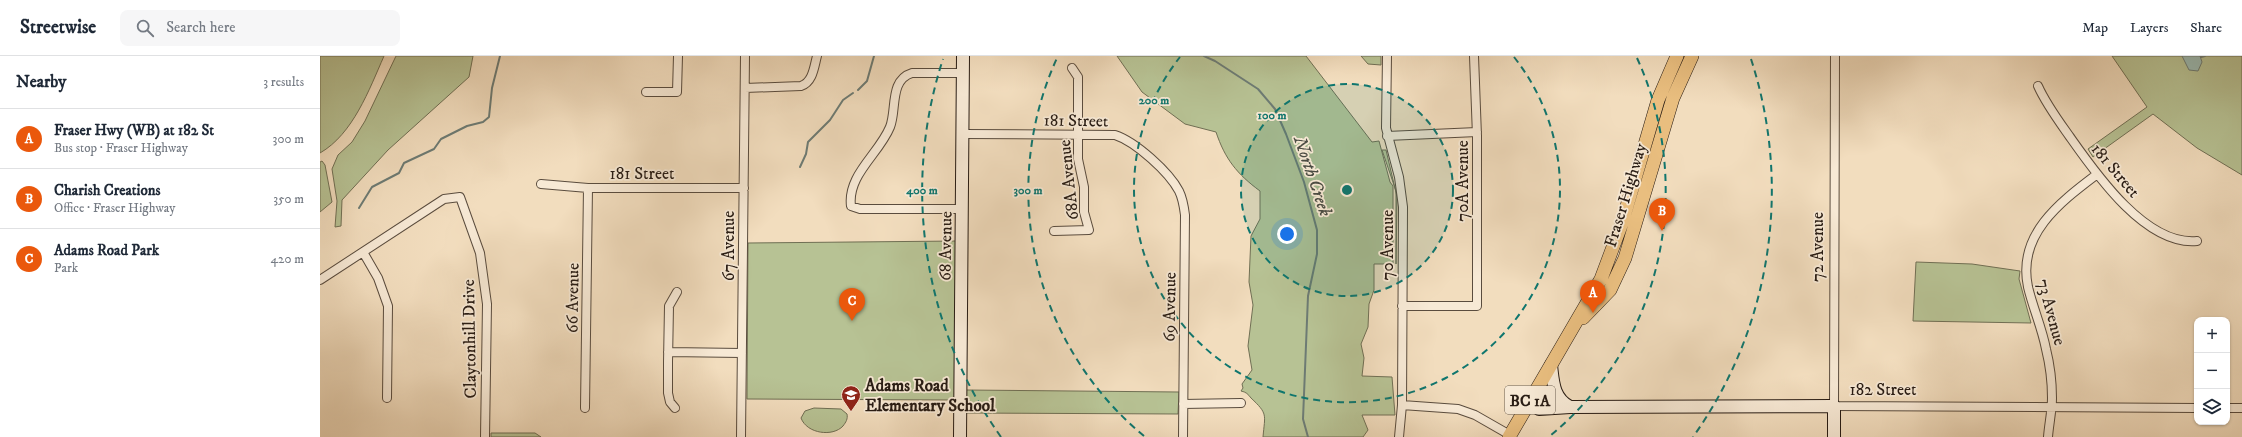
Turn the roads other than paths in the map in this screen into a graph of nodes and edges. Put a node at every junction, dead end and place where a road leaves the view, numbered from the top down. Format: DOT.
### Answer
graph roads {
  1 [pos="678,56"];
  2 [pos="745,56"];
  3 [pos="817,56"];
  4 [pos="963,56"];
  5 [pos="1387,56"];
  6 [pos="1474,56"];
  7 [pos="1677,56"];
  8 [pos="1692,56"];
  9 [pos="1835,56"];
  10 [pos="1072,68"];
  11 [pos="963,73"];
  12 [pos="2038,86"];
  13 [pos="744,88"];
  14 [pos="646,92"];
  15 [pos="1477,132"];
  16 [pos="963,134"];
  17 [pos="1078,134"];
  18 [pos="1387,136"];
  19 [pos="2096,175"];
  20 [pos="1171,180"];
  21 [pos="541,184"];
  22 [pos="588,188"];
  23 [pos="744,188"];
  24 [pos="963,209"];
  25 [pos="1054,231"];
  26 [pos="2197,241"];
  27 [pos="363,252"];
  28 [pos="320,280"];
  29 [pos="677,292"];
  30 [pos="1402,306"];
  31 [pos="1571,331"];
  32 [pos="668,352"];
  33 [pos="742,353"];
  34 [pos="1551,365"];
  35 [pos="387,398"];
  36 [pos="1241,403"];
  37 [pos="1183,404"];
  38 [pos="1402,405"];
  39 [pos="1570,406"];
  40 [pos="1834,406"];
  41 [pos="2050,407"];
  42 [pos="585,408"];
  43 [pos="676,408"];
  44 [pos="2194,408"];
  45 [pos="2230,408"];
  46 [pos="2242,408"];
  47 [pos="1539,409"];
  48 [pos="1509,436"];
  49 [pos="485,437"];
  50 [pos="741,437"];
  51 [pos="960,437"];
  52 [pos="1183,437"];
  53 [pos="1399,437"];
  54 [pos="1834,437"];
  55 [pos="2048,437"];
  1 -- 14 [label="street"];
  2 -- 13 [label="street, 67 Avenue"];
  3 -- 13 [label="street"];
  4 -- 11 [label="street, 68 Avenue"];
  5 -- 18 [label="street, 70 Avenue"];
  6 -- 15 [label="street, 70A Avenue"];
  7 -- 31 [label="main road, Fraser Highway / BC 1A"];
  8 -- 31 [label="main road, Fraser Highway / BC 1A"];
  9 -- 40 [label="street, 72 Avenue"];
  10 -- 17 [label="street, 68A Avenue"];
  11 -- 16 [label="street, 68 Avenue"];
  11 -- 24 [label="street"];
  12 -- 19 [label="street, 181 Street"];
  13 -- 23 [label="street, 67 Avenue"];
  15 -- 18 [label="street"];
  15 -- 30 [label="street, 70A Avenue"];
  16 -- 17 [label="street, 181 Street"];
  16 -- 24 [label="street, 68 Avenue"];
  17 -- 20 [label="street, 181 Street"];
  17 -- 25 [label="street, 68A Avenue"];
  18 -- 30 [label="street, 70 Avenue"];
  19 -- 26 [label="street, 181 Street"];
  19 -- 41 [label="street, 73 Avenue"];
  20 -- 37 [label="street, 69 Avenue"];
  21 -- 22 [label="street, 181 Street"];
  22 -- 23 [label="street, 181 Street"];
  22 -- 42 [label="street, 66 Avenue"];
  23 -- 33 [label="street, 67 Avenue"];
  24 -- 51 [label="street, 68 Avenue"];
  27 -- 28 [label="street"];
  27 -- 35 [label="street"];
  27 -- 49 [label="street, Claytonhill Drive"];
  29 -- 32 [label="street"];
  30 -- 38 [label="street, 70 Avenue"];
  31 -- 34 [label="main road, Fraser Highway / BC 1A"];
  32 -- 33 [label="street"];
  32 -- 43 [label="street"];
  33 -- 50 [label="street, 67 Avenue"];
  34 -- 39 [label="street"];
  34 -- 48 [label="main road, Fraser Highway / BC 1A"];
  36 -- 37 [label="street"];
  37 -- 52 [label="street, 69 Avenue"];
  38 -- 48 [label="street"];
  38 -- 53 [label="street, 70 Avenue"];
  39 -- 40 [label="street, 182 Street"];
  39 -- 47 [label="street, 182 Street"];
  40 -- 41 [label="street, 182 Street"];
  40 -- 54 [label="street, 72 Avenue"];
  41 -- 44 [label="street, 182 Street"];
  41 -- 55 [label="street, 73 Avenue"];
  45 -- 46 [label="street"];
}
